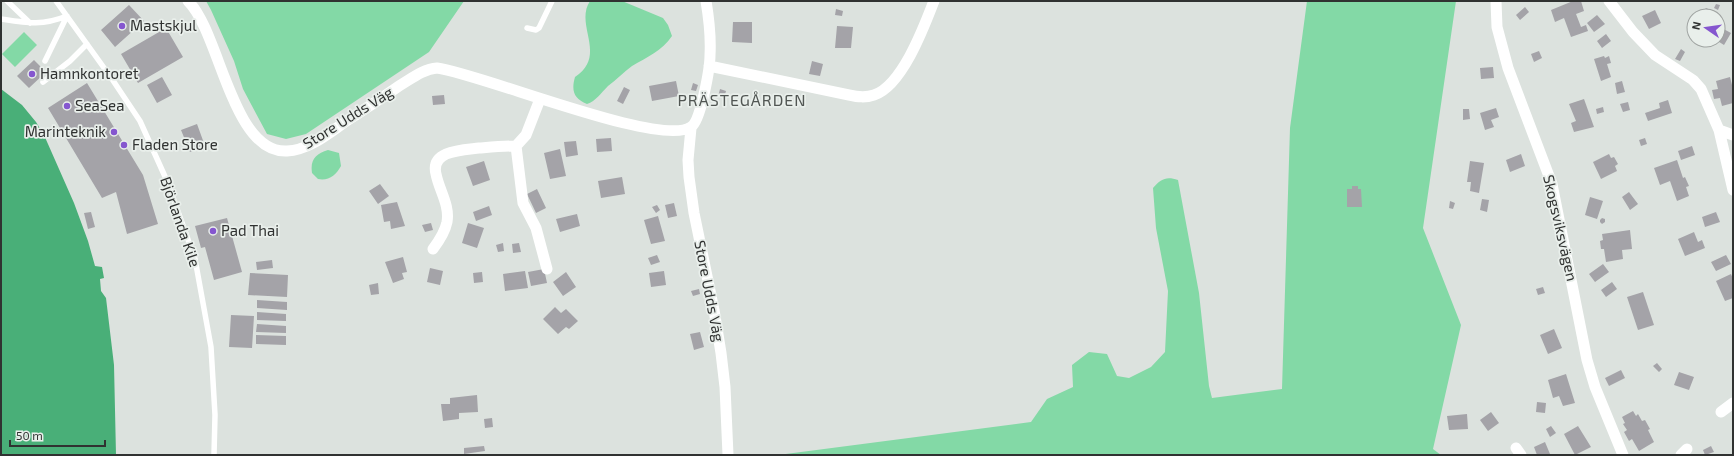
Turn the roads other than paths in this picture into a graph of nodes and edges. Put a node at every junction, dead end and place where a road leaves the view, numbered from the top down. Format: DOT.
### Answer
graph roads {
  1 [pos="7,1"];
  2 [pos="56,1"];
  3 [pos="188,1"];
  4 [pos="552,1"];
  5 [pos="706,1"];
  6 [pos="934,1"];
  7 [pos="1496,1"];
  8 [pos="1609,1"];
  9 [pos="67,16"];
  10 [pos="1,18"];
  11 [pos="30,24"];
  12 [pos="527,28"];
  13 [pos="87,44"];
  14 [pos="45,61"];
  15 [pos="709,66"];
  16 [pos="43,82"];
  17 [pos="540,99"];
  18 [pos="691,128"];
  19 [pos="1719,130"];
  20 [pos="1733,135"];
  21 [pos="516,146"];
  22 [pos="1733,190"];
  23 [pos="433,249"];
  24 [pos="547,269"];
  25 [pos="1733,403"];
  26 [pos="1721,412"];
  27 [pos="214,455"];
  28 [pos="728,455"];
  29 [pos="1623,455"];
  1 -- 11 [label="lane"];
  2 -- 9 [label="lane, Björlanda Kile"];
  3 -- 17 [label="street, Store Udds Väg"];
  4 -- 12 [label="lane"];
  5 -- 15 [label="street, Store Udds Väg"];
  6 -- 15 [label="street"];
  7 -- 29 [label="street, Skogsviksvägen"];
  8 -- 19 [label="street"];
  9 -- 11 [label="lane"];
  9 -- 13 [label="lane, Björlanda Kile"];
  9 -- 14 [label="lane"];
  10 -- 11 [label="lane"];
  13 -- 16 [label="lane"];
  13 -- 27 [label="lane, Björlanda Kile"];
  15 -- 18 [label="street, Store Udds Väg"];
  17 -- 18 [label="street, Store Udds Väg"];
  17 -- 21 [label="street"];
  18 -- 28 [label="street, Store Udds Väg"];
  19 -- 20 [label="street"];
  19 -- 22 [label="street"];
  21 -- 23 [label="street"];
  21 -- 24 [label="street"];
  25 -- 26 [label="street"];
}
